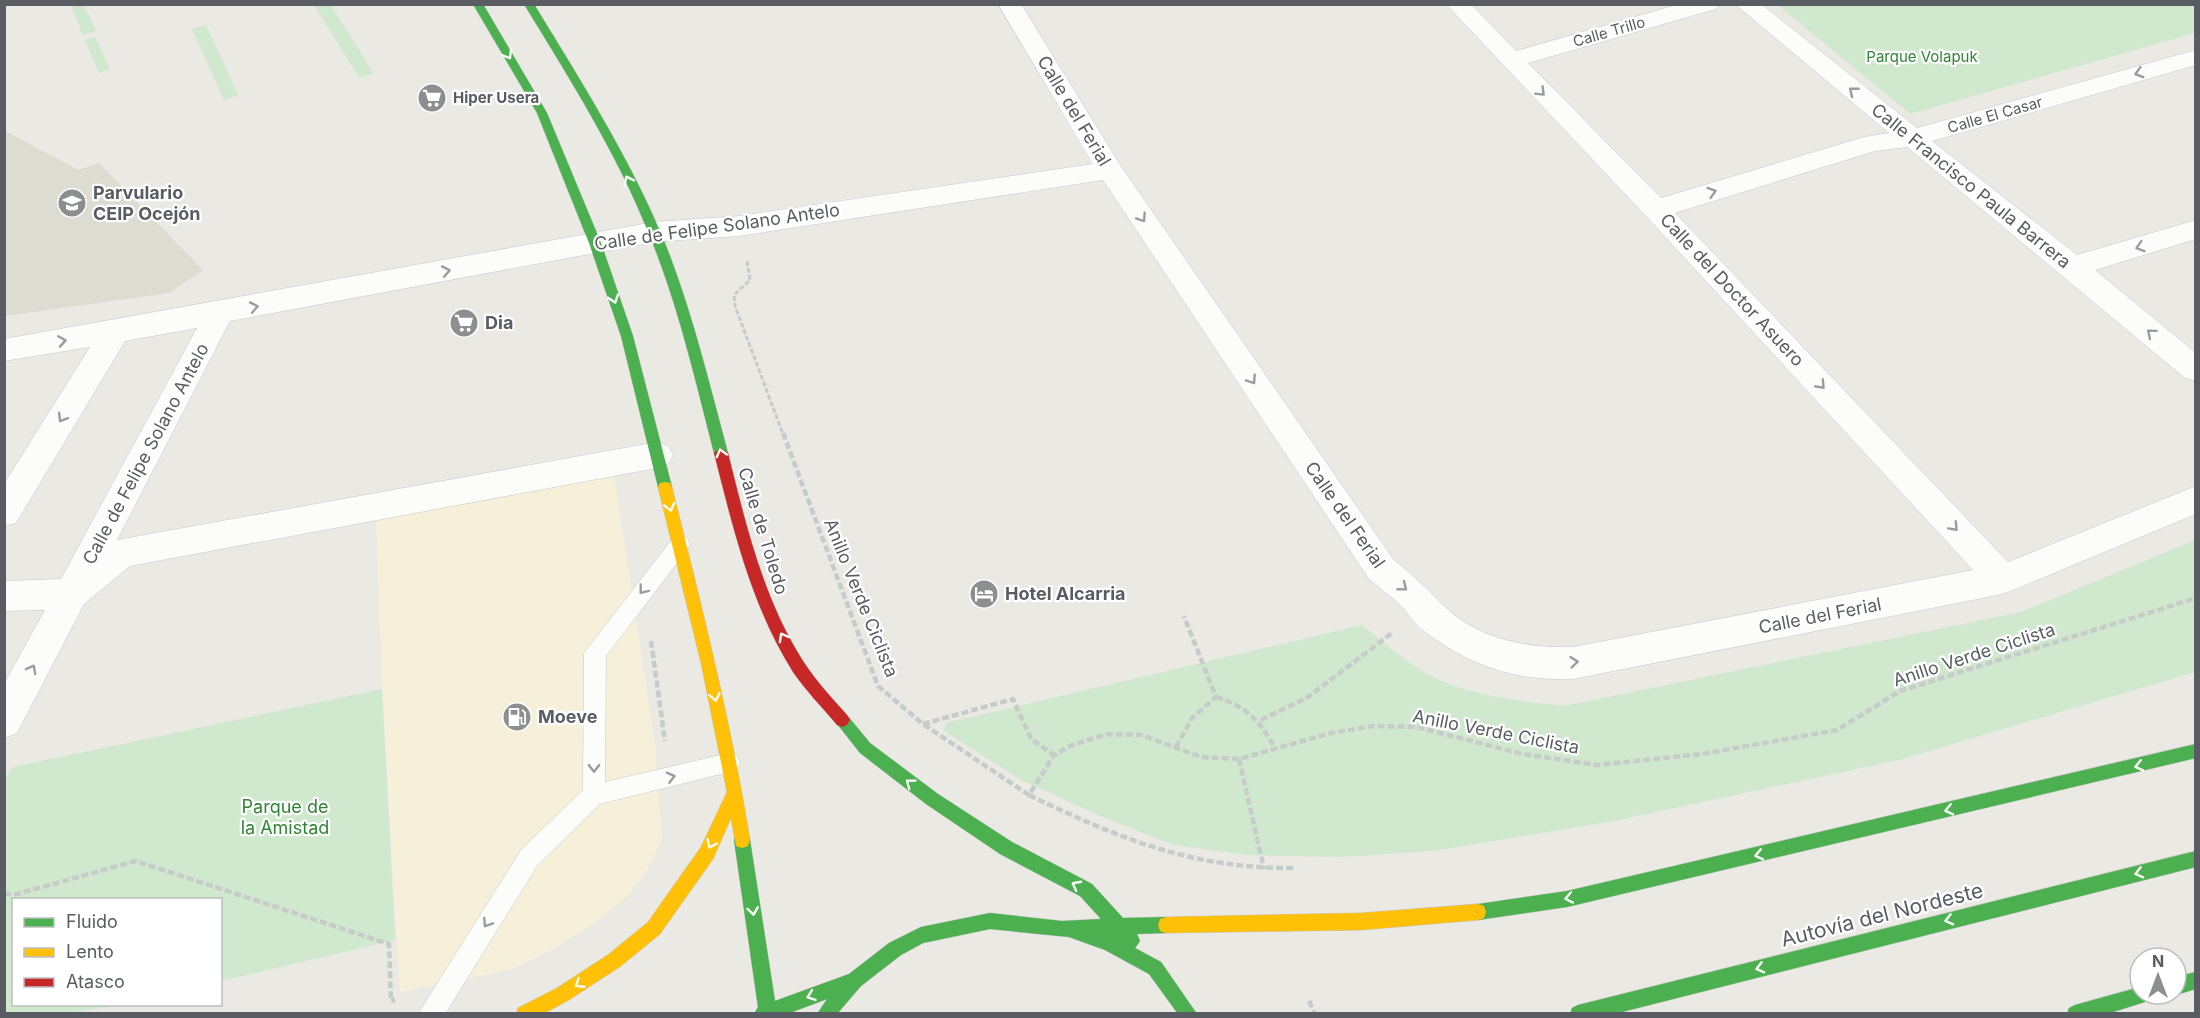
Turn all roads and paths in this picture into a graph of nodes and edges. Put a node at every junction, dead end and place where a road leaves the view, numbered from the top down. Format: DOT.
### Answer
graph roads {
  1 [pos="478,4"];
  2 [pos="529,4"];
  3 [pos="1009,4"];
  4 [pos="1456,4"];
  5 [pos="1708,4"];
  6 [pos="1746,4"];
  7 [pos="2196,57"];
  8 [pos="1510,60"];
  9 [pos="1912,138"];
  10 [pos="1110,170"];
  11 [pos="1656,208"];
  12 [pos="739,226"];
  13 [pos="2196,229"];
  14 [pos="654,232"];
  15 [pos="595,243"];
  16 [pos="2072,267"];
  17 [pos="735,306"];
  18 [pos="219,314"];
  19 [pos="686,320"];
  20 [pos="115,333"];
  21 [pos="4,350"];
  22 [pos="2196,370"];
  23 [pos="657,455"];
  24 [pos="2196,499"];
  25 [pos="4,513"];
  26 [pos="680,544"];
  27 [pos="2003,579"];
  28 [pos="644,589"];
  29 [pos="71,594"];
  30 [pos="4,596"];
  31 [pos="2196,598"];
  32 [pos="1425,610"];
  33 [pos="1184,616"];
  34 [pos="1216,697"];
  35 [pos="1260,720"];
  36 [pos="4,721"];
  37 [pos="923,724"];
  38 [pos="1176,747"];
  39 [pos="1275,748"];
  40 [pos="2196,750"];
  41 [pos="1054,755"];
  42 [pos="1239,759"];
  43 [pos="729,763"];
  44 [pos="668,778"];
  45 [pos="735,791"];
  46 [pos="594,795"];
  47 [pos="1029,795"];
  48 [pos="2196,859"];
  49 [pos="1296,867"];
  50 [pos="1265,869"];
  51 [pos="4,894"];
  52 [pos="1118,924"];
  53 [pos="1062,928"];
  54 [pos="1155,968"];
  55 [pos="855,980"];
  56 [pos="2128,999"];
  57 [pos="1309,1001"];
  58 [pos="435,1005"];
  59 [pos="766,1013"];
  60 [pos="524,1014"];
  61 [pos="825,1014"];
  62 [pos="1189,1014"];
  63 [pos="1315,1014"];
  64 [pos="1578,1014"];
  65 [pos="2075,1014"];
  1 -- 15 [label="main road, one-way"];
  14 -- 2 [label="main road, Calle de Toledo, one-way"];
  3 -- 10 [label="street, Calle del Ferial"];
  4 -- 8 [label="street, Calle del Doctor Asuero"];
  5 -- 8 [label="street, Calle Trillo"];
  9 -- 6 [label="street, Calle Francisco Paula Barrera, one-way"];
  7 -- 9 [label="street, Calle El Casar, one-way"];
  8 -- 11 [label="street, Calle del Doctor Asuero, one-way"];
  11 -- 9 [label="street, Calle El Casar, one-way"];
  9 -- 16 [label="street, Calle Francisco Paula Barrera"];
  10 -- 12 [label="street, Calle de Felipe Solano Antelo"];
  10 -- 32 [label="street, Calle del Ferial, one-way"];
  11 -- 27 [label="street, Calle del Doctor Asuero, one-way"];
  12 -- 14 [label="street, Calle de Felipe Solano Antelo"];
  12 -- 17 [label="path"];
  13 -- 16 [label="street, one-way"];
  14 -- 15 [label="street, Calle de Felipe Solano Antelo"];
  14 -- 19 [label="main road, Calle de Toledo"];
  18 -- 15 [label="street, Calle de Felipe Solano Antelo, one-way"];
  15 -- 23 [label="main road, one-way"];
  22 -- 16 [label="street, Calle Francisco Paula Barrera, one-way"];
  17 -- 19 [label="path"];
  17 -- 37 [label="path, Anillo Verde Ciclista"];
  18 -- 20 [label="street, Calle de Felipe Solano Antelo"];
  18 -- 29 [label="street, Calle de Felipe Solano Antelo"];
  52 -- 19 [label="main road, Calle de Toledo, one-way"];
  21 -- 20 [label="street, Calle de Felipe Solano Antelo, one-way"];
  20 -- 25 [label="street, one-way"];
  23 -- 26 [label="main road, one-way"];
  23 -- 29 [label="street"];
  24 -- 27 [label="street, Calle del Ferial"];
  26 -- 28 [label="lane"];
  26 -- 43 [label="main road, one-way"];
  32 -- 27 [label="street, Calle del Ferial, one-way"];
  28 -- 44 [label="path"];
  28 -- 46 [label="lane, one-way"];
  29 -- 30 [label="street"];
  36 -- 29 [label="street, Calle de Felipe Solano Antelo, one-way"];
  31 -- 39 [label="path, Anillo Verde Ciclista"];
  32 -- 35 [label="path"];
  33 -- 34 [label="path"];
  34 -- 35 [label="path"];
  34 -- 38 [label="path"];
  35 -- 39 [label="path"];
  37 -- 41 [label="path"];
  37 -- 47 [label="path, Anillo Verde Ciclista"];
  38 -- 41 [label="path, Anillo Verde Ciclista"];
  38 -- 42 [label="path, Anillo Verde Ciclista"];
  39 -- 42 [label="path, Anillo Verde Ciclista"];
  40 -- 52 [label="main road, one-way"];
  41 -- 47 [label="path"];
  42 -- 50 [label="path"];
  44 -- 43 [label="lane, one-way"];
  43 -- 45 [label="main road"];
  44 -- 46 [label="lane"];
  45 -- 59 [label="main road, one-way"];
  45 -- 60 [label="main road, one-way"];
  46 -- 58 [label="lane, one-way"];
  47 -- 50 [label="path, Anillo Verde Ciclista"];
  48 -- 64 [label="main road, Autovía del Nordeste, one-way"];
  49 -- 50 [label="path, Anillo Verde Ciclista"];
  51 -- 58 [label="path"];
  52 -- 53 [label="main road"];
  52 -- 54 [label="main road, Calle de Toledo"];
  53 -- 54 [label="main road"];
  53 -- 55 [label="main road"];
  54 -- 62 [label="main road, Calle de Toledo"];
  55 -- 59 [label="main road, one-way"];
  55 -- 61 [label="main road"];
  56 -- 65 [label="main road"];
  57 -- 63 [label="path"];
}
